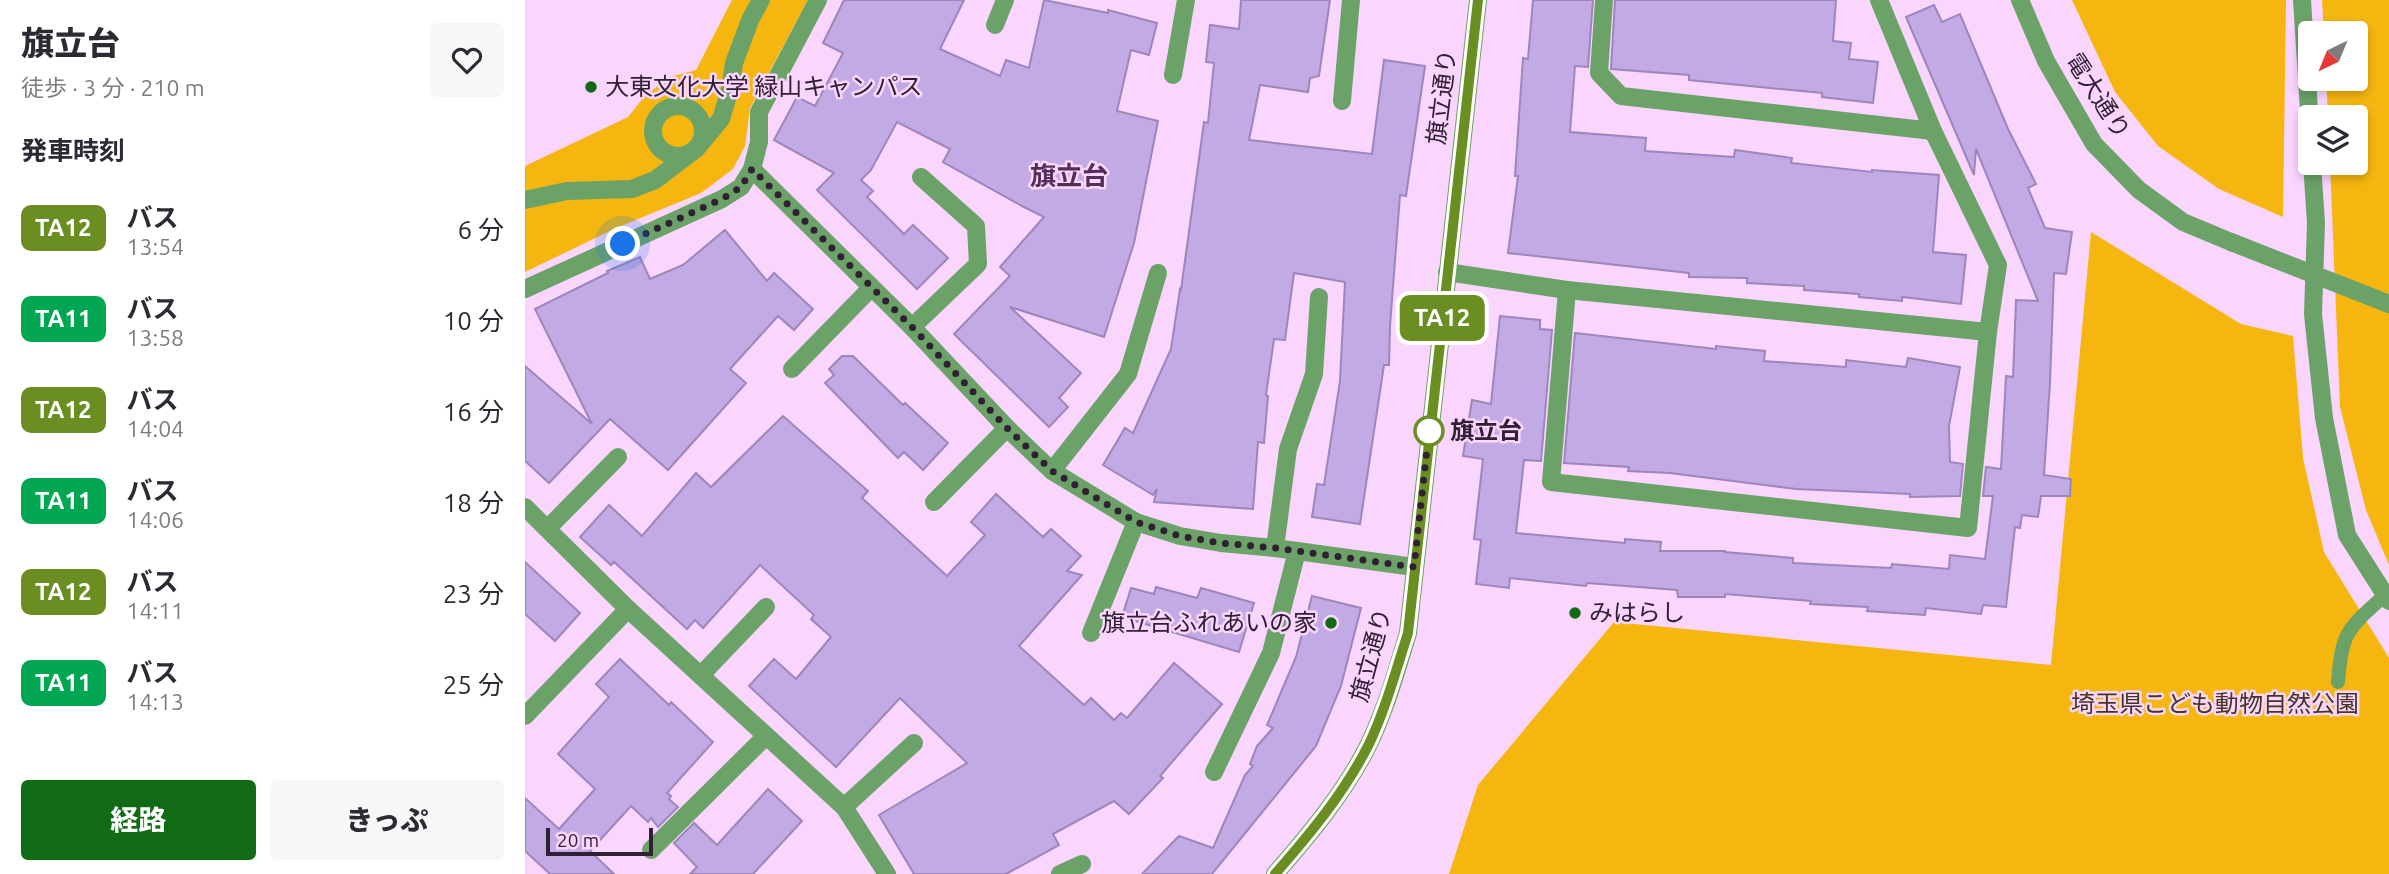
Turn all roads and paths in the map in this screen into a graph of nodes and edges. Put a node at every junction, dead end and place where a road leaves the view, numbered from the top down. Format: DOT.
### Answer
graph roads {
  1 [pos="761,0"];
  2 [pos="818,0"];
  3 [pos="1005,0"];
  4 [pos="1187,0"];
  5 [pos="1351,0"];
  6 [pos="1478,0"];
  7 [pos="1604,0"];
  8 [pos="1879,0"];
  9 [pos="2020,0"];
  10 [pos="2302,0"];
  11 [pos="995,25"];
  12 [pos="1173,75"];
  13 [pos="1342,101"];
  14 [pos="2309,105"];
  15 [pos="1933,131"];
  16 [pos="752,169"];
  17 [pos="2313,175"];
  18 [pos="921,177"];
  19 [pos="525,200"];
  20 [pos="1447,272"];
  21 [pos="1158,273"];
  22 [pos="871,288"];
  23 [pos="525,289"];
  24 [pos="1567,290"];
  25 [pos="1319,297"];
  26 [pos="2389,304"];
  27 [pos="912,327"];
  28 [pos="1988,332"];
  29 [pos="792,369"];
  30 [pos="1007,428"];
  31 [pos="618,457"];
  32 [pos="1052,471"];
  33 [pos="934,502"];
  34 [pos="525,507"];
  35 [pos="1136,522"];
  36 [pos="548,528"];
  37 [pos="1275,548"];
  38 [pos="1297,551"];
  39 [pos="1414,567"];
  40 [pos="2387,598"];
  41 [pos="766,607"];
  42 [pos="628,609"];
  43 [pos="1091,633"];
  44 [pos="701,675"];
  45 [pos="2338,682"];
  46 [pos="525,716"];
  47 [pos="766,736"];
  48 [pos="914,743"];
  49 [pos="1214,772"];
  50 [pos="844,807"];
  51 [pos="651,850"];
  52 [pos="1081,863"];
  53 [pos="887,874"];
  54 [pos="1060,874"];
  55 [pos="1275,874"];
  1 -- 19 [label="street"];
  2 -- 16 [label="street"];
  3 -- 11 [label="street"];
  4 -- 12 [label="street"];
  5 -- 13 [label="street"];
  6 -- 20 [label="street, 旗立通り"];
  7 -- 15 [label="street"];
  8 -- 15 [label="street"];
  9 -- 26 [label="street, 電大通り, bridge"];
  10 -- 14 [label="street"];
  15 -- 28 [label="street"];
  16 -- 22 [label="street"];
  16 -- 23 [label="street"];
  17 -- 40 [label="street"];
  18 -- 27 [label="street"];
  20 -- 24 [label="street"];
  20 -- 39 [label="street, 旗立通り"];
  21 -- 32 [label="street"];
  22 -- 27 [label="street"];
  22 -- 29 [label="street"];
  24 -- 28 [label="street"];
  24 -- 28 [label="street"];
  25 -- 37 [label="street"];
  27 -- 30 [label="street"];
  30 -- 32 [label="street"];
  30 -- 33 [label="street"];
  31 -- 36 [label="street"];
  32 -- 35 [label="street"];
  34 -- 36 [label="street"];
  35 -- 37 [label="street"];
  35 -- 43 [label="street"];
  36 -- 42 [label="street"];
  37 -- 38 [label="street"];
  38 -- 39 [label="street"];
  38 -- 49 [label="street"];
  39 -- 55 [label="street, 旗立通り"];
  40 -- 45 [label="lane"];
  41 -- 44 [label="street"];
  42 -- 44 [label="street"];
  42 -- 46 [label="street"];
  44 -- 47 [label="street"];
  47 -- 50 [label="street"];
  47 -- 51 [label="street"];
  48 -- 50 [label="street"];
  50 -- 53 [label="street"];
  52 -- 54 [label="street"];
}
